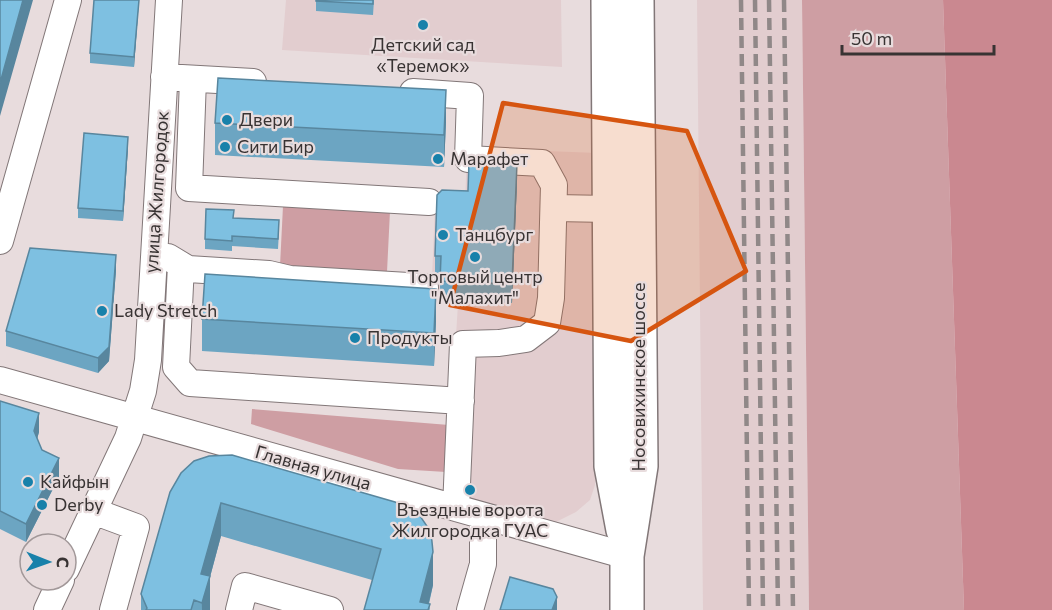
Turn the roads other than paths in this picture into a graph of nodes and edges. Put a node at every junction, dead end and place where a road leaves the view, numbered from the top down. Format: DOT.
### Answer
graph roads {
  1 [pos="68,0"];
  2 [pos="169,0"];
  3 [pos="608,0"];
  4 [pos="637,0"];
  5 [pos="164,77"];
  6 [pos="194,79"];
  7 [pos="274,84"];
  8 [pos="390,91"];
  9 [pos="429,202"];
  10 [pos="555,207"];
  11 [pos="609,209"];
  12 [pos="0,241"];
  13 [pos="153,254"];
  14 [pos="182,264"];
  15 [pos="424,287"];
  16 [pos="0,380"];
  17 [pos="461,401"];
  18 [pos="135,419"];
  19 [pos="456,508"];
  20 [pos="93,511"];
  21 [pos="483,516"];
  22 [pos="78,544"];
  23 [pos="627,556"];
  24 [pos="55,592"];
  25 [pos="47,610"];
  26 [pos="113,610"];
  27 [pos="238,610"];
  28 [pos="330,610"];
  29 [pos="470,610"];
  30 [pos="627,610"];
  1 -- 12 [label="street"];
  2 -- 5 [label="street, улица Жилгородок"];
  3 -- 11 [label="main road, Носовихинское шоссе"];
  4 -- 23 [label="main road, Носовихинское шоссе"];
  5 -- 6 [label="street"];
  5 -- 13 [label="street, улица Жилгородок"];
  6 -- 7 [label="street"];
  6 -- 9 [label="street"];
  8 -- 10 [label="street"];
  10 -- 11 [label="street"];
  10 -- 17 [label="street"];
  11 -- 23 [label="main road, Носовихинское шоссе"];
  13 -- 14 [label="street"];
  13 -- 18 [label="street, улица Жилгородок"];
  14 -- 15 [label="street"];
  14 -- 17 [label="street"];
  16 -- 18 [label="street, Главная улица"];
  17 -- 19 [label="street"];
  18 -- 19 [label="street, Главная улица"];
  18 -- 20 [label="street, улица Жилгородок"];
  19 -- 21 [label="street, Главная улица"];
  20 -- 22 [label="street, улица Жилгородок"];
  20 -- 26 [label="street"];
  21 -- 23 [label="street, Главная улица"];
  21 -- 29 [label="street"];
  23 -- 30 [label="main road"];
  24 -- 25 [label="street"];
  27 -- 28 [label="street"];
}
